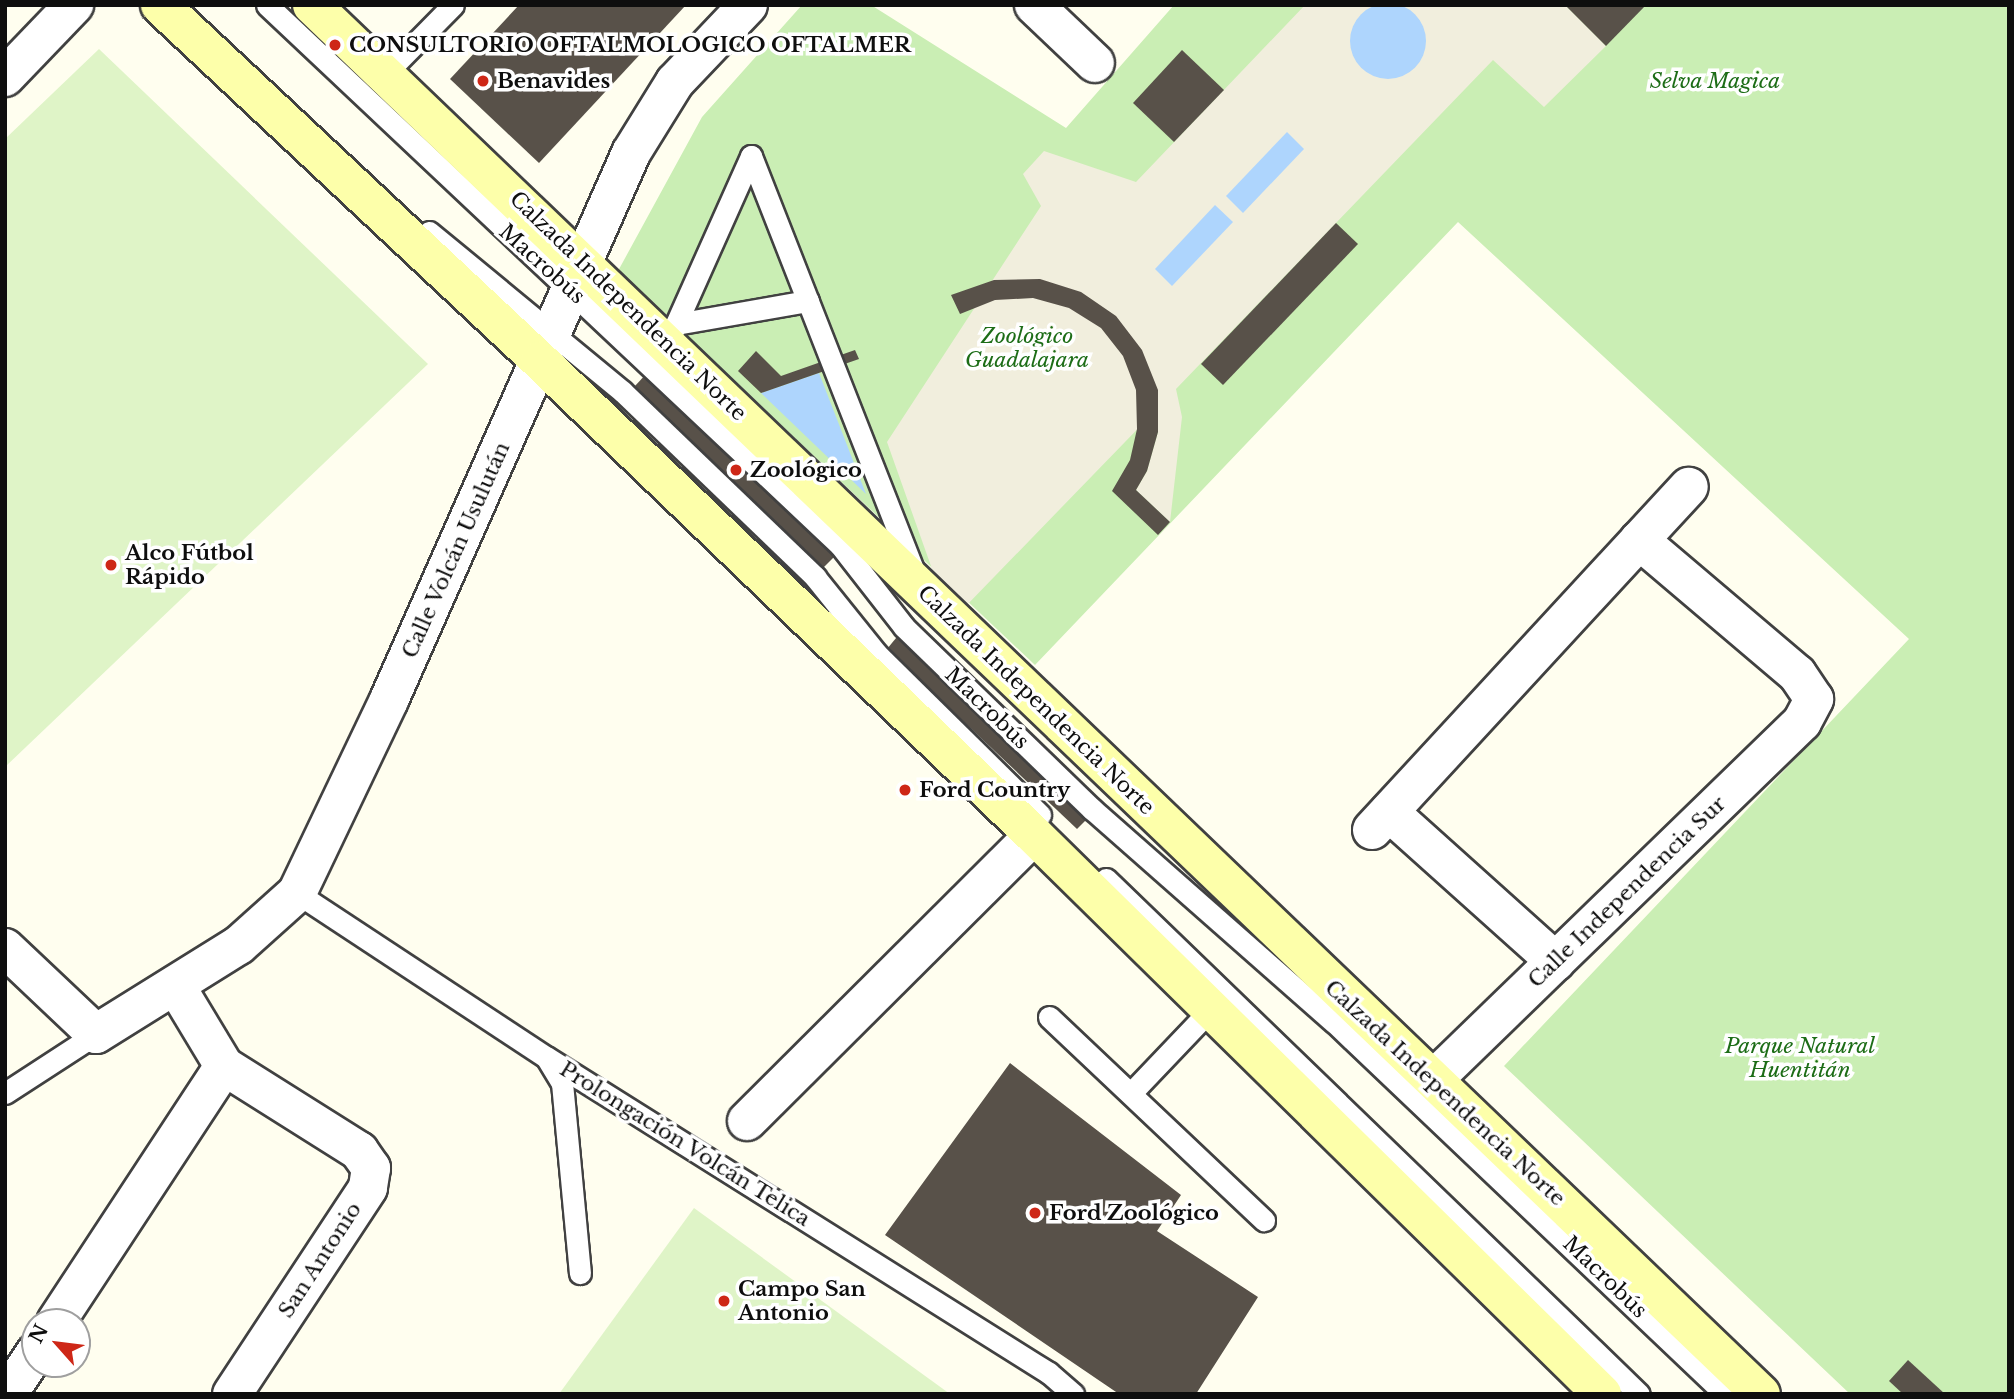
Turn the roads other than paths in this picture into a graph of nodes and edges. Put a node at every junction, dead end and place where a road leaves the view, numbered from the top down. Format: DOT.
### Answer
graph roads {
  1 [pos="74,5"];
  2 [pos="160,5"];
  3 [pos="188,5"];
  4 [pos="267,5"];
  5 [pos="453,5"];
  6 [pos="748,5"];
  7 [pos="1034,5"];
  8 [pos="327,10"];
  9 [pos="1095,63"];
  10 [pos="384,75"];
  11 [pos="5,77"];
  12 [pos="576,276"];
  13 [pos="808,301"];
  14 [pos="671,334"];
  15 [pos="546,347"];
  16 [pos="1689,486"];
  17 [pos="1639,541"];
  18 [pos="920,588"];
  19 [pos="1034,835"];
  20 [pos="297,893"];
  21 [pos="5,948"];
  22 [pos="1556,962"];
  23 [pos="177,988"];
  24 [pos="1213,1007"];
  25 [pos="1049,1017"];
  26 [pos="96,1034"];
  27 [pos="546,1056"];
  28 [pos="225,1066"];
  29 [pos="1433,1080"];
  30 [pos="1132,1092"];
  31 [pos="5,1093"];
  32 [pos="747,1121"];
  33 [pos="1264,1220"];
  34 [pos="580,1273"];
  35 [pos="64,1308"];
  36 [pos="21,1374"];
  37 [pos="8,1394"];
  38 [pos="232,1394"];
  39 [pos="1073,1394"];
  40 [pos="1602,1394"];
  41 [pos="1639,1394"];
  42 [pos="1725,1394"];
  43 [pos="1761,1394"];
  1 -- 11 [label="street"];
  2 -- 15 [label="street"];
  3 -- 15 [label="lane, Macrobús"];
  4 -- 12 [label="lane, Macrobús"];
  5 -- 10 [label="lane"];
  6 -- 12 [label="street, Calle Volcán Usulután"];
  7 -- 9 [label="street"];
  8 -- 10 [label="street, Calzada Independencia Norte"];
  10 -- 12 [label="street, Calzada Independencia Norte"];
  12 -- 14 [label="street, Calzada Independencia Norte"];
  12 -- 15 [label="street, Calle Volcán Usulután"];
  12 -- 42 [label="lane, Macrobús"];
  13 -- 14 [label="lane"];
  13 -- 14 [label="lane"];
  13 -- 18 [label="lane"];
  14 -- 18 [label="street, Calzada Independencia Norte"];
  15 -- 19 [label="street"];
  15 -- 20 [label="street, Calle Volcán Usulután"];
  15 -- 41 [label="lane, Macrobús"];
  16 -- 17 [label="street"];
  17 -- 22 [label="street"];
  17 -- 22 [label="street, Calle Independencia Sur"];
  18 -- 29 [label="street, Calzada Independencia Norte"];
  19 -- 24 [label="street"];
  19 -- 32 [label="street"];
  20 -- 23 [label="street, Calle Volcán Usulután"];
  20 -- 27 [label="lane, Prolongación Volcán Telica"];
  21 -- 26 [label="street"];
  22 -- 29 [label="street, Calle Independencia Sur"];
  23 -- 26 [label="street, Calle Volcán Usulután"];
  23 -- 28 [label="street, San Antonio"];
  24 -- 30 [label="lane"];
  24 -- 40 [label="street"];
  25 -- 30 [label="lane"];
  26 -- 31 [label="lane"];
  27 -- 34 [label="lane"];
  27 -- 39 [label="lane, Prolongación Volcán Telica"];
  28 -- 35 [label="street"];
  28 -- 38 [label="street, San Antonio"];
  29 -- 43 [label="street, Calzada Independencia Norte"];
  30 -- 33 [label="lane"];
  36 -- 37 [label="street"];
}
